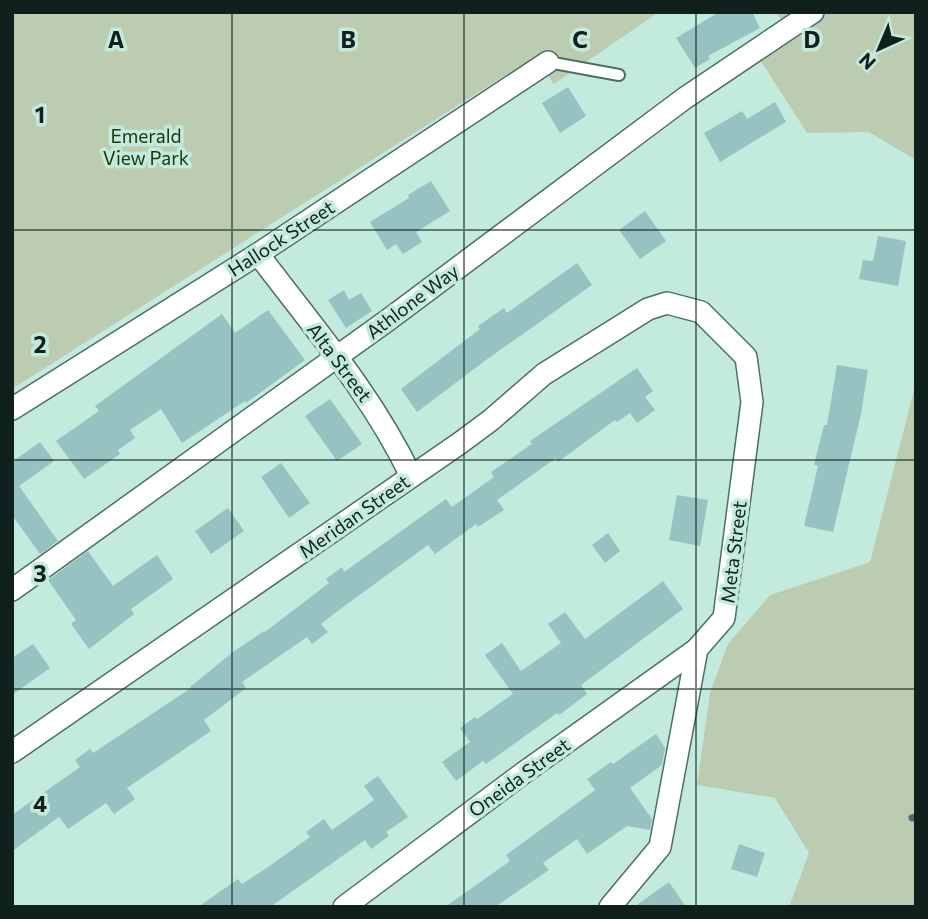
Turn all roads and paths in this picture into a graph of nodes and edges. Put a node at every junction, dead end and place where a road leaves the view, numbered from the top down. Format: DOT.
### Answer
graph roads {
  1 [pos="813,12"];
  2 [pos="548,62"];
  3 [pos="619,75"];
  4 [pos="258,254"];
  5 [pos="701,312"];
  6 [pos="337,357"];
  7 [pos="12,409"];
  8 [pos="411,476"];
  9 [pos="12,590"];
  10 [pos="697,649"];
  11 [pos="12,752"];
  12 [pos="344,907"];
  13 [pos="610,907"];
  1 -- 6 [label="street, Athlone Way"];
  2 -- 3 [label="lane"];
  2 -- 4 [label="street, Hallock Street"];
  4 -- 6 [label="street, Alta Street"];
  4 -- 7 [label="street, Hallock Street"];
  5 -- 8 [label="street, Meridan Street"];
  5 -- 10 [label="street, Meta Street"];
  6 -- 8 [label="street, Alta Street"];
  6 -- 9 [label="street, Athlone Way"];
  8 -- 11 [label="street, Meridan Street"];
  10 -- 12 [label="street, Oneida Street"];
  10 -- 13 [label="street"];
}
